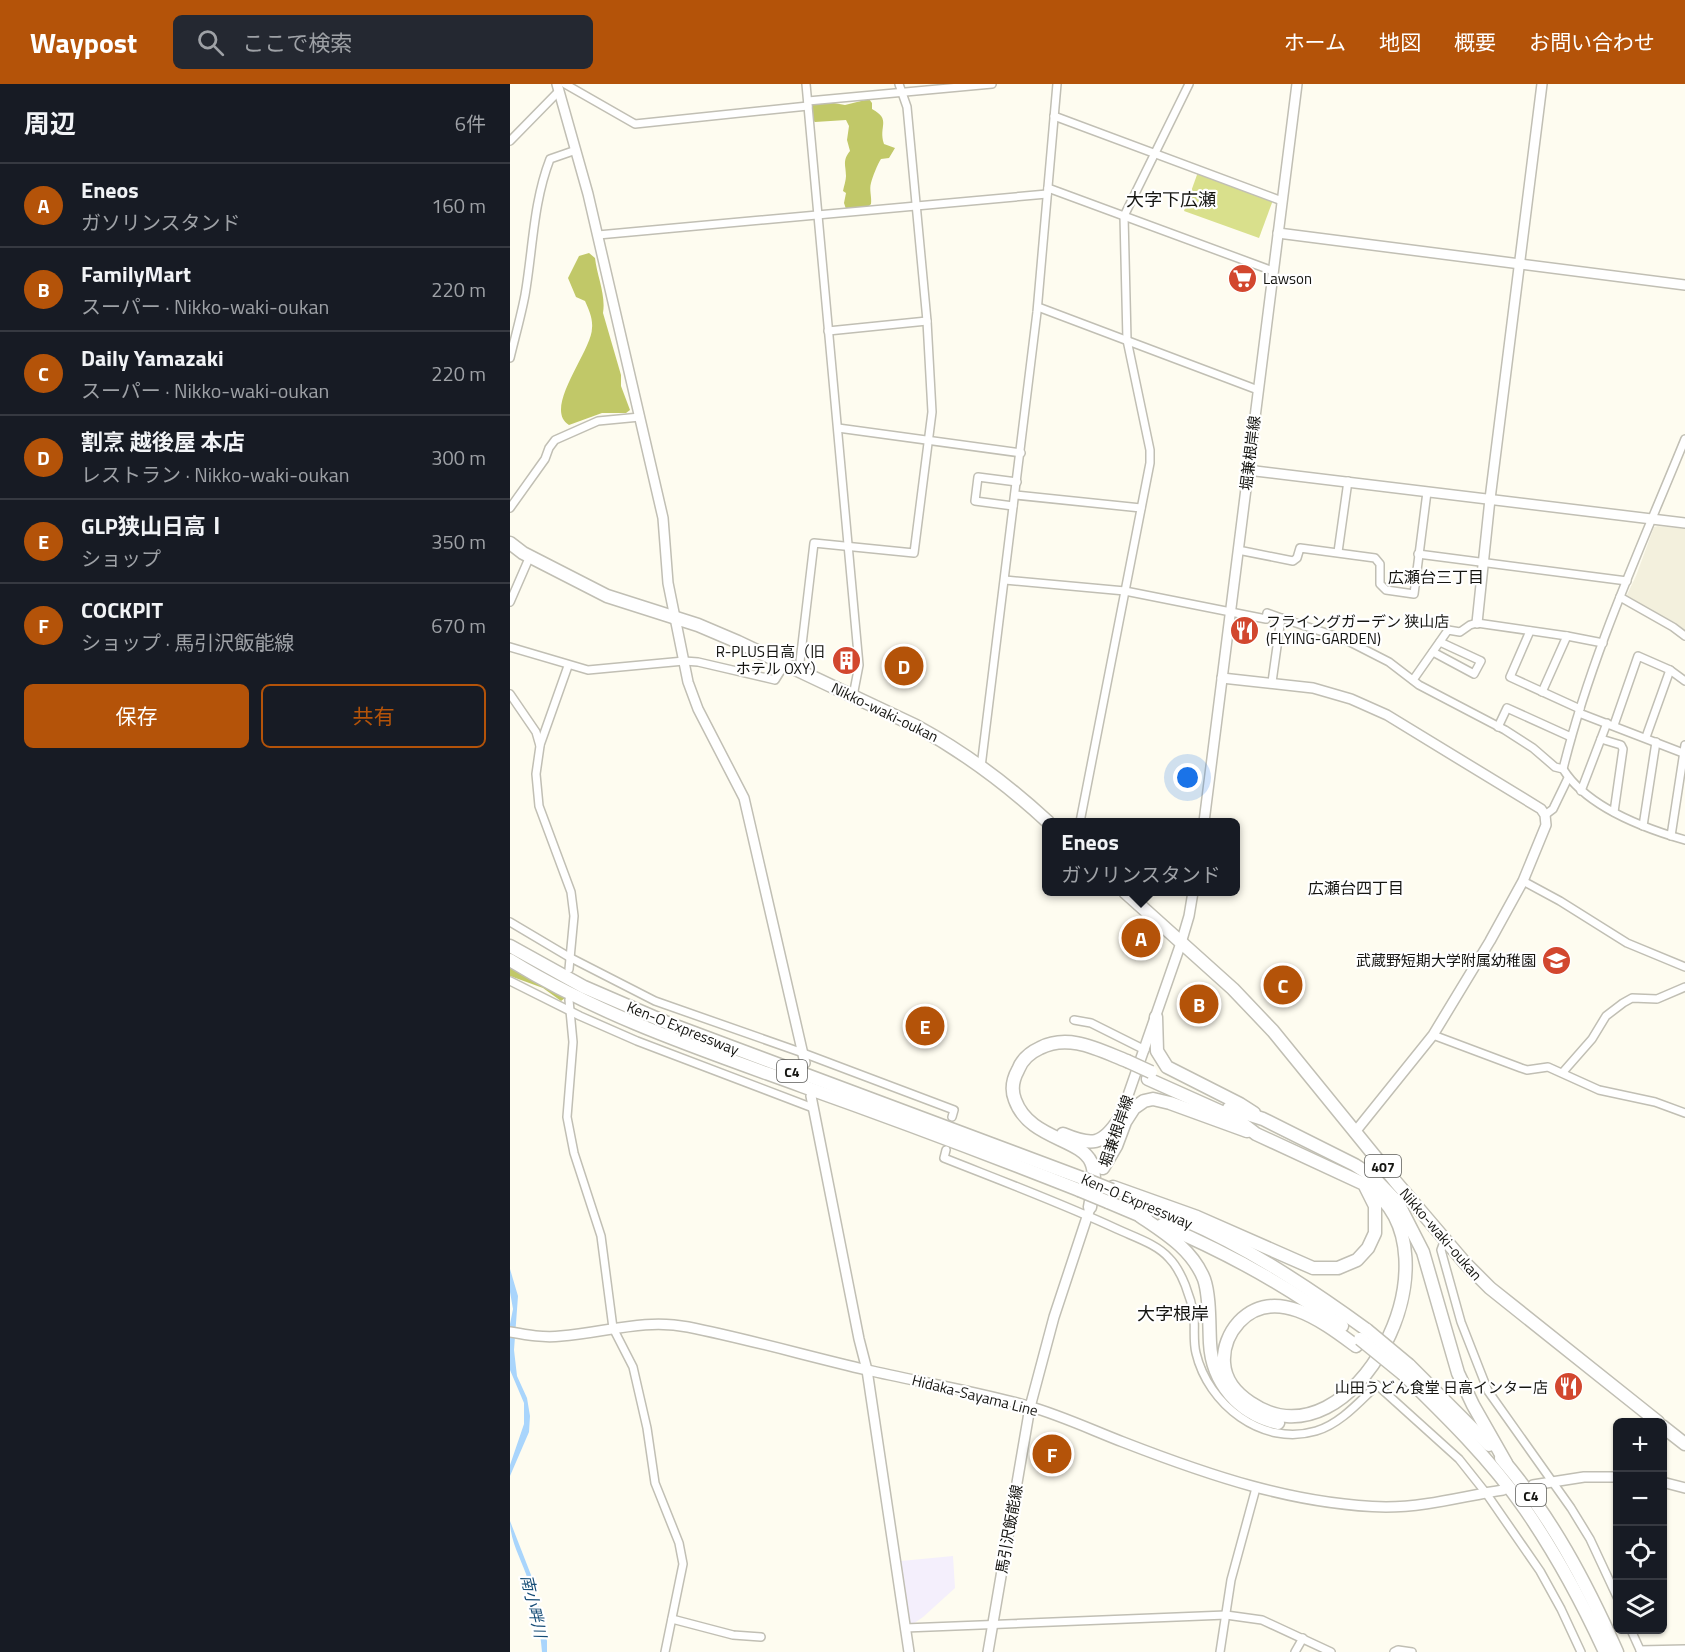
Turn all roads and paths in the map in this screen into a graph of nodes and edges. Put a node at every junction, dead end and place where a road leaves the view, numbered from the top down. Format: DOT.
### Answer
graph roads {
  1 [pos="806,84"];
  2 [pos="898,84"];
  3 [pos="992,84"];
  4 [pos="1057,84"];
  5 [pos="1189,84"];
  6 [pos="1297,84"];
  7 [pos="1542,84"];
  8 [pos="560,86"];
  9 [pos="901,92"];
  10 [pos="808,104"];
  11 [pos="1054,116"];
  12 [pos="510,141"];
  13 [pos="576,150"];
  14 [pos="1154,154"];
  15 [pos="1048,191"];
  16 [pos="1282,201"];
  17 [pos="916,207"];
  18 [pos="818,216"];
  19 [pos="1125,216"];
  20 [pos="1278,233"];
  21 [pos="598,235"];
  22 [pos="1520,264"];
  23 [pos="1273,271"];
  24 [pos="1685,285"];
  25 [pos="1038,307"];
  26 [pos="927,321"];
  27 [pos="828,331"];
  28 [pos="1127,340"];
  29 [pos="510,358"];
  30 [pos="1258,390"];
  31 [pos="640,417"];
  32 [pos="838,428"];
  33 [pos="1685,439"];
  34 [pos="928,440"];
  35 [pos="1021,453"];
  36 [pos="1247,470"];
  37 [pos="1348,481"];
  38 [pos="1017,482"];
  39 [pos="1427,492"];
  40 [pos="1015,495"];
  41 [pos="1491,499"];
  42 [pos="1014,506"];
  43 [pos="510,508"];
  44 [pos="1141,508"];
  45 [pos="1653,519"];
  46 [pos="1685,523"];
  47 [pos="510,543"];
  48 [pos="849,546"];
  49 [pos="1238,550"];
  50 [pos="1338,552"];
  51 [pos="1418,554"];
  52 [pos="530,556"];
  53 [pos="1484,563"];
  54 [pos="1005,580"];
  55 [pos="1627,581"];
  56 [pos="1125,591"];
  57 [pos="1620,597"];
  58 [pos="510,601"];
  59 [pos="1230,612"];
  60 [pos="1281,618"];
  61 [pos="676,620"];
  62 [pos="1477,623"];
  63 [pos="1530,631"];
  64 [pos="1567,636"];
  65 [pos="1685,636"];
  66 [pos="1440,642"];
  67 [pos="1604,643"];
  68 [pos="510,647"];
  69 [pos="1433,652"];
  70 [pos="684,662"];
  71 [pos="785,664"];
  72 [pos="568,666"];
  73 [pos="799,670"];
  74 [pos="1670,670"];
  75 [pos="1222,678"];
  76 [pos="1413,680"];
  77 [pos="1685,681"];
  78 [pos="1272,682"];
  79 [pos="1542,692"];
  80 [pos="510,694"];
  81 [pos="853,696"];
  82 [pos="1580,711"];
  83 [pos="1611,724"];
  84 [pos="1498,727"];
  85 [pos="1571,737"];
  86 [pos="1646,737"];
  87 [pos="1601,739"];
  88 [pos="1656,742"];
  89 [pos="540,746"];
  90 [pos="1684,749"];
  91 [pos="981,767"];
  92 [pos="1563,769"];
  93 [pos="1568,778"];
  94 [pos="1581,791"];
  95 [pos="1614,812"];
  96 [pos="1545,815"];
  97 [pos="1043,818"];
  98 [pos="1081,818"];
  99 [pos="1204,818"];
  100 [pos="1643,826"];
  101 [pos="1671,836"];
  102 [pos="1685,840"];
  103 [pos="1523,881"];
  104 [pos="1130,896"];
  105 [pos="1192,896"];
  106 [pos="510,922"];
  107 [pos="1181,943"];
  108 [pos="510,946"];
  109 [pos="569,957"];
  110 [pos="510,960"];
  111 [pos="1685,967"];
  112 [pos="569,969"];
  113 [pos="510,981"];
  114 [pos="1685,987"];
  115 [pos="569,1000"];
  116 [pos="569,1010"];
  117 [pos="1156,1017"];
  118 [pos="1074,1020"];
  119 [pos="1433,1035"];
  120 [pos="1144,1050"];
  121 [pos="803,1053"];
  122 [pos="805,1063"];
  123 [pos="1125,1065"];
  124 [pos="1563,1072"];
  125 [pos="1150,1076"];
  126 [pos="811,1096"];
  127 [pos="813,1108"];
  128 [pos="1685,1113"];
  129 [pos="952,1117"];
  130 [pos="1120,1118"];
  131 [pos="1263,1119"];
  132 [pos="1355,1132"];
  133 [pos="1256,1134"];
  134 [pos="946,1150"];
  135 [pos="1103,1168"];
  136 [pos="1081,1184"];
  137 [pos="1364,1184"];
  138 [pos="1111,1193"];
  139 [pos="1089,1211"];
  140 [pos="1140,1215"];
  141 [pos="1405,1217"];
  142 [pos="1445,1239"];
  143 [pos="613,1328"];
  144 [pos="510,1332"];
  145 [pos="1361,1338"];
  146 [pos="867,1370"];
  147 [pos="1404,1372"];
  148 [pos="1030,1407"];
  149 [pos="1653,1418"];
  150 [pos="1667,1430"];
  151 [pos="1685,1444"];
  152 [pos="1506,1463"];
  153 [pos="1613,1477"];
  154 [pos="1552,1481"];
  155 [pos="1667,1483"];
  156 [pos="1533,1485"];
  157 [pos="1256,1488"];
  158 [pos="1685,1488"];
  159 [pos="1503,1490"];
  160 [pos="1486,1493"];
  161 [pos="1613,1590"];
  162 [pos="1226,1615"];
  163 [pos="672,1619"];
  164 [pos="993,1625"];
  165 [pos="905,1628"];
  166 [pos="1633,1634"];
  167 [pos="760,1637"];
  168 [pos="1303,1638"];
  169 [pos="1685,1649"];
  170 [pos="1641,1651"];
  171 [pos="665,1652"];
  172 [pos="909,1652"];
  173 [pos="988,1652"];
  174 [pos="1220,1652"];
  175 [pos="1295,1652"];
  176 [pos="1331,1652"];
  177 [pos="1394,1652"];
  178 [pos="1412,1652"];
  179 [pos="1581,1652"];
  180 [pos="1605,1652"];
  181 [pos="1617,1652"];
  1 -- 10 [label="street"];
  2 -- 9 [label="street"];
  3 -- 9 [label="street"];
  4 -- 11 [label="street"];
  5 -- 14 [label="street"];
  6 -- 16 [label="street, 堀兼根岸線"];
  7 -- 22 [label="street"];
  8 -- 10 [label="street"];
  8 -- 12 [label="street"];
  8 -- 13 [label="street"];
  9 -- 10 [label="street"];
  9 -- 17 [label="street"];
  10 -- 18 [label="street"];
  11 -- 14 [label="street"];
  11 -- 15 [label="street"];
  13 -- 21 [label="street"];
  13 -- 29 [label="street"];
  14 -- 16 [label="street"];
  14 -- 19 [label="street"];
  15 -- 17 [label="street"];
  15 -- 19 [label="street"];
  15 -- 25 [label="street"];
  16 -- 20 [label="street, 堀兼根岸線"];
  17 -- 18 [label="street"];
  17 -- 26 [label="street"];
  18 -- 21 [label="street"];
  18 -- 27 [label="street"];
  19 -- 23 [label="street"];
  19 -- 28 [label="street"];
  20 -- 22 [label="street"];
  20 -- 23 [label="street, 堀兼根岸線"];
  21 -- 31 [label="street"];
  22 -- 24 [label="street"];
  22 -- 41 [label="street"];
  23 -- 30 [label="street, 堀兼根岸線"];
  25 -- 28 [label="street"];
  25 -- 35 [label="street"];
  26 -- 27 [label="street"];
  26 -- 34 [label="street"];
  27 -- 32 [label="street"];
  28 -- 30 [label="street"];
  28 -- 44 [label="street"];
  30 -- 36 [label="street, 堀兼根岸線"];
  31 -- 43 [label="street"];
  31 -- 61 [label="street"];
  32 -- 34 [label="street"];
  32 -- 48 [label="street"];
  33 -- 45 [label="street"];
  34 -- 35 [label="street"];
  34 -- 48 [label="street"];
  35 -- 38 [label="street"];
  36 -- 37 [label="street"];
  36 -- 49 [label="street, 堀兼根岸線"];
  37 -- 39 [label="street"];
  37 -- 50 [label="street"];
  38 -- 40 [label="street"];
  38 -- 42 [label="street"];
  39 -- 41 [label="street"];
  39 -- 51 [label="street"];
  40 -- 42 [label="street"];
  40 -- 44 [label="street"];
  41 -- 45 [label="street"];
  41 -- 53 [label="street"];
  42 -- 54 [label="street"];
  44 -- 56 [label="street"];
  45 -- 46 [label="street"];
  45 -- 55 [label="street"];
  47 -- 52 [label="highway, Nikko-waki-oukan"];
  48 -- 73 [label="street"];
  48 -- 81 [label="street"];
  49 -- 50 [label="street"];
  49 -- 59 [label="street, 堀兼根岸線"];
  50 -- 51 [label="street"];
  51 -- 53 [label="street"];
  52 -- 58 [label="street"];
  52 -- 61 [label="highway, Nikko-waki-oukan"];
  53 -- 55 [label="street"];
  53 -- 62 [label="street"];
  54 -- 56 [label="street"];
  54 -- 91 [label="street"];
  55 -- 57 [label="street"];
  56 -- 59 [label="street"];
  56 -- 98 [label="street"];
  57 -- 65 [label="street"];
  57 -- 67 [label="street"];
  59 -- 60 [label="street"];
  59 -- 75 [label="street, 堀兼根岸線"];
  60 -- 76 [label="street"];
  60 -- 78 [label="street"];
  61 -- 70 [label="street"];
  61 -- 71 [label="highway, Nikko-waki-oukan"];
  62 -- 63 [label="street"];
  62 -- 66 [label="street"];
  63 -- 64 [label="street"];
  63 -- 79 [label="street"];
  64 -- 67 [label="street"];
  64 -- 79 [label="street"];
  66 -- 69 [label="street"];
  66 -- 69 [label="street"];
  67 -- 82 [label="street"];
  68 -- 72 [label="street"];
  69 -- 76 [label="street"];
  70 -- 71 [label="street"];
  70 -- 72 [label="street"];
  70 -- 121 [label="street"];
  71 -- 73 [label="highway, Nikko-waki-oukan"];
  72 -- 89 [label="street"];
  73 -- 81 [label="highway, Nikko-waki-oukan"];
  74 -- 77 [label="street"];
  74 -- 83 [label="street"];
  74 -- 86 [label="street"];
  75 -- 78 [label="street"];
  75 -- 99 [label="street, 堀兼根岸線"];
  76 -- 84 [label="street"];
  78 -- 96 [label="street"];
  79 -- 82 [label="street"];
  80 -- 89 [label="street"];
  81 -- 91 [label="highway, Nikko-waki-oukan"];
  82 -- 83 [label="street"];
  82 -- 85 [label="street"];
  83 -- 86 [label="street"];
  83 -- 87 [label="street"];
  84 -- 85 [label="street"];
  84 -- 92 [label="street"];
  85 -- 92 [label="street"];
  86 -- 88 [label="street"];
  87 -- 94 [label="street"];
  87 -- 95 [label="street"];
  88 -- 90 [label="street"];
  88 -- 100 [label="street"];
  89 -- 109 [label="street"];
  90 -- 101 [label="street"];
  91 -- 97 [label="highway, Nikko-waki-oukan"];
  92 -- 93 [label="street"];
  93 -- 94 [label="street"];
  93 -- 96 [label="street"];
  94 -- 95 [label="street"];
  95 -- 100 [label="street"];
  96 -- 103 [label="street"];
  100 -- 101 [label="street"];
  101 -- 102 [label="street"];
  103 -- 111 [label="street"];
  103 -- 119 [label="street"];
  104 -- 107 [label="highway, Nikko-waki-oukan / 407"];
  105 -- 107 [label="street, 堀兼根岸線"];
  106 -- 109 [label="street"];
  107 -- 117 [label="street, 堀兼根岸線"];
  107 -- 132 [label="highway, Nikko-waki-oukan / 407"];
  108 -- 136 [label="highway, Ken-O Expressway / C4"];
  109 -- 112 [label="street"];
  109 -- 121 [label="street"];
  110 -- 136 [label="highway, Ken-O Expressway / C4"];
  113 -- 116 [label="street"];
  114 -- 124 [label="street"];
  115 -- 116 [label="street"];
  116 -- 127 [label="street"];
  116 -- 143 [label="street"];
  117 -- 120 [label="street, 堀兼根岸線"];
  117 -- 131 [label="highway"];
  118 -- 120 [label="street"];
  119 -- 124 [label="street"];
  119 -- 132 [label="street"];
  120 -- 130 [label="street, 堀兼根岸線"];
  121 -- 122 [label="street"];
  121 -- 129 [label="street"];
  123 -- 125 [label="highway"];
  123 -- 130 [label="highway"];
  123 -- 139 [label="highway"];
  124 -- 128 [label="street"];
  125 -- 131 [label="highway"];
  125 -- 133 [label="highway"];
  126 -- 127 [label="street"];
  127 -- 146 [label="street"];
  130 -- 135 [label="street, 堀兼根岸線"];
  131 -- 141 [label="highway"];
  132 -- 142 [label="highway, Nikko-waki-oukan / 407"];
  133 -- 135 [label="highway"];
  133 -- 137 [label="highway"];
  134 -- 139 [label="street"];
  135 -- 139 [label="street, 堀兼根岸線"];
  136 -- 138 [label="highway, bridge"];
  137 -- 138 [label="highway"];
  137 -- 145 [label="highway"];
  138 -- 140 [label="highway, Ken-O Expressway / C4"];
  138 -- 145 [label="highway, Ken-O Expressway / C4"];
  139 -- 148 [label="street, 堀兼根岸線"];
  139 -- 160 [label="street"];
  140 -- 141 [label="highway"];
  140 -- 145 [label="highway, Ken-O Expressway / C4"];
  141 -- 152 [label="highway"];
  142 -- 149 [label="highway, Nikko-waki-oukan / 407"];
  142 -- 154 [label="street"];
  143 -- 144 [label="street, Hidaka-Sayama Line"];
  143 -- 146 [label="street, Hidaka-Sayama Line"];
  143 -- 163 [label="street"];
  145 -- 147 [label="highway, Ken-O Expressway / C4, bridge"];
  146 -- 148 [label="street, Hidaka-Sayama Line"];
  146 -- 165 [label="street"];
  147 -- 152 [label="highway, Ken-O Expressway / C4"];
  147 -- 180 [label="highway, Ken-O Expressway / C4"];
  148 -- 157 [label="street, Hidaka-Sayama Line"];
  148 -- 164 [label="street, 馬引沢飯能線"];
  150 -- 151 [label="highway"];
  152 -- 181 [label="highway, Ken-O Expressway / C4"];
  153 -- 154 [label="street"];
  154 -- 156 [label="street"];
  154 -- 161 [label="street"];
  155 -- 158 [label="street"];
  157 -- 160 [label="street, Hidaka-Sayama Line"];
  157 -- 162 [label="street"];
  159 -- 160 [label="street, Hidaka-Sayama Line"];
  160 -- 179 [label="street"];
  162 -- 164 [label="street"];
  162 -- 168 [label="street"];
  162 -- 174 [label="street"];
  163 -- 167 [label="street"];
  163 -- 171 [label="street"];
  164 -- 165 [label="street"];
  164 -- 173 [label="street, 馬引沢飯能線"];
  165 -- 172 [label="street"];
  166 -- 170 [label="street"];
  168 -- 175 [label="street"];
  168 -- 176 [label="street"];
  169 -- 170 [label="street"];
  177 -- 178 [label="street"];
}
